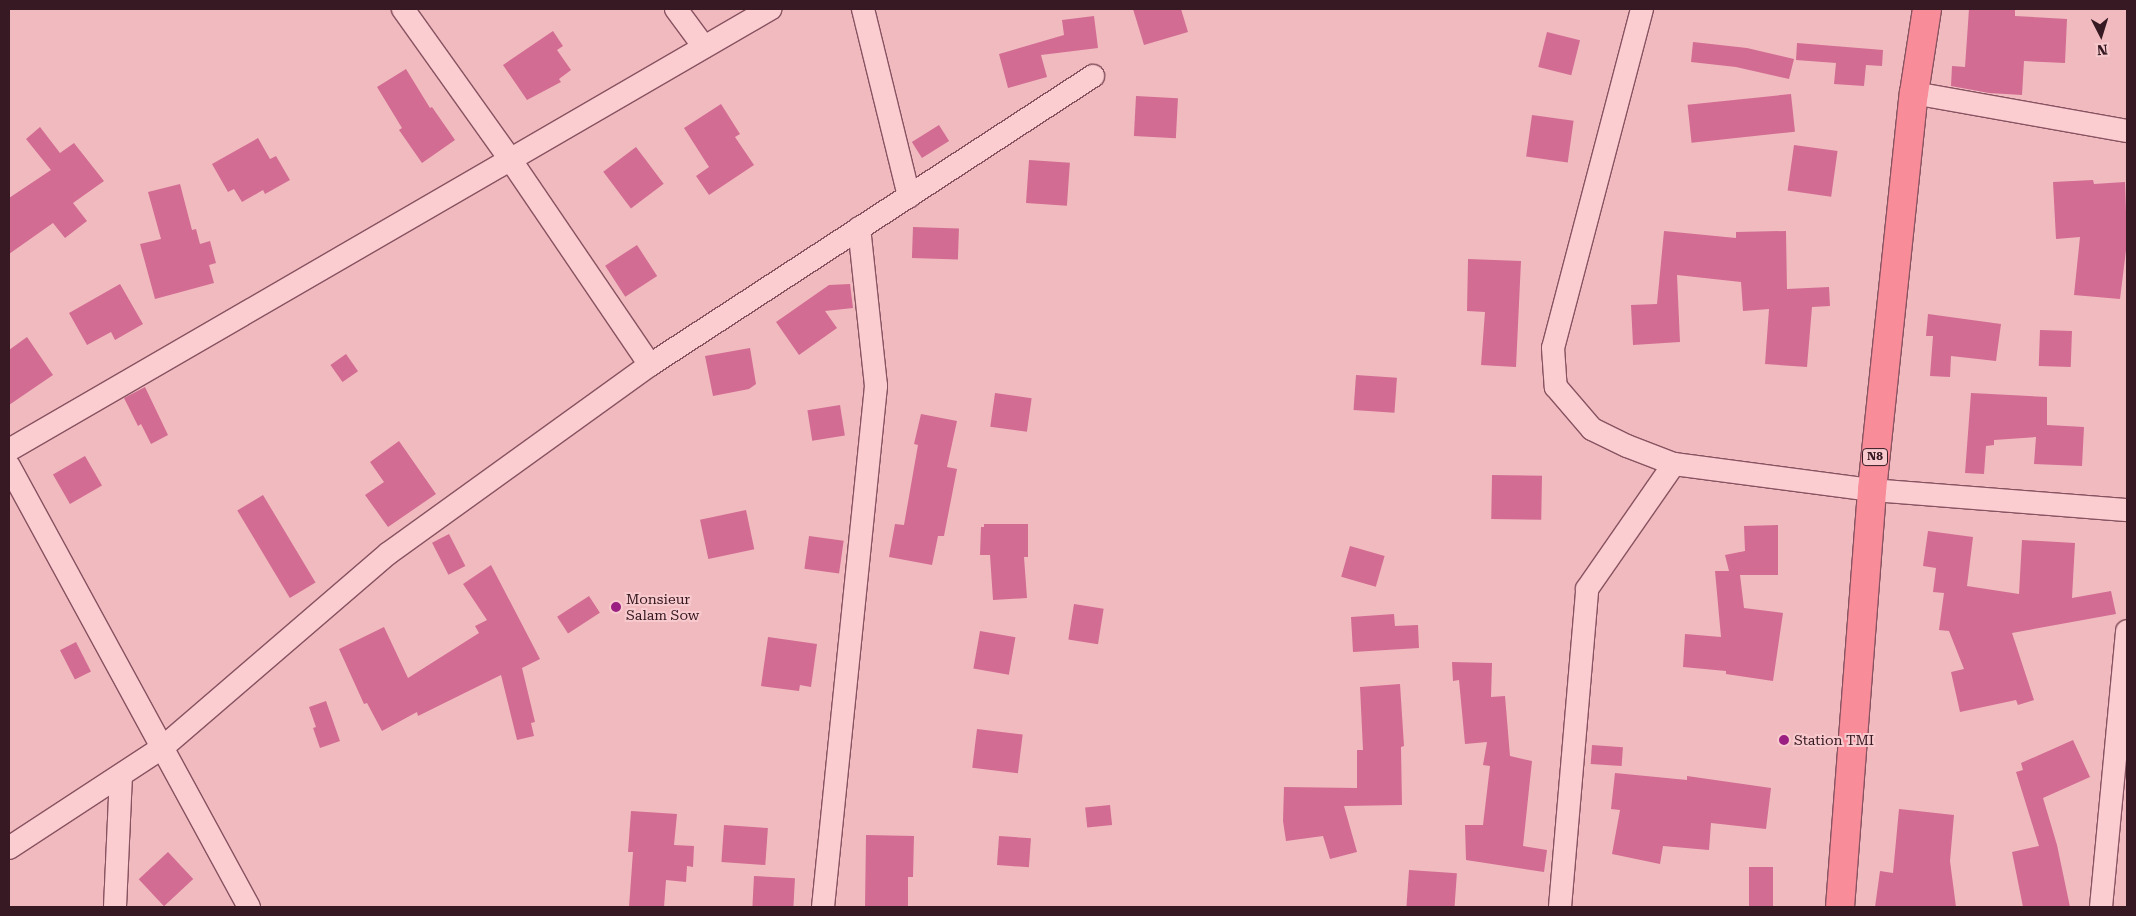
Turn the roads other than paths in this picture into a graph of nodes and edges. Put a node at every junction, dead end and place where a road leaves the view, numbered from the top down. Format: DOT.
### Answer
graph roads {
  1 [pos="403,9"];
  2 [pos="676,9"];
  3 [pos="770,9"];
  4 [pos="863,9"];
  5 [pos="1642,9"];
  6 [pos="1927,9"];
  7 [pos="704,47"];
  8 [pos="1093,76"];
  9 [pos="1914,93"];
  10 [pos="2127,131"];
  11 [pos="510,159"];
  12 [pos="909,196"];
  13 [pos="859,228"];
  14 [pos="650,365"];
  15 [pos="9,450"];
  16 [pos="1674,464"];
  17 [pos="9,466"];
  18 [pos="1872,490"];
  19 [pos="2127,510"];
  20 [pos="2127,631"];
  21 [pos="162,748"];
  22 [pos="121,775"];
  23 [pos="9,848"];
  24 [pos="115,907"];
  25 [pos="249,907"];
  26 [pos="823,907"];
  27 [pos="1560,907"];
  28 [pos="1840,907"];
  29 [pos="2101,907"];
  1 -- 11 [label="street"];
  2 -- 7 [label="street"];
  3 -- 7 [label="street"];
  4 -- 12 [label="street"];
  5 -- 16 [label="street"];
  6 -- 9 [label="main road, N8"];
  7 -- 11 [label="street"];
  8 -- 12 [label="street"];
  9 -- 10 [label="street"];
  9 -- 18 [label="main road, N8"];
  11 -- 14 [label="street"];
  11 -- 15 [label="street"];
  12 -- 13 [label="street"];
  13 -- 14 [label="street"];
  13 -- 26 [label="street"];
  14 -- 21 [label="street"];
  16 -- 18 [label="street"];
  16 -- 27 [label="street"];
  17 -- 21 [label="street"];
  18 -- 19 [label="street"];
  18 -- 28 [label="main road, N8"];
  20 -- 29 [label="street"];
  21 -- 22 [label="street"];
  21 -- 25 [label="street"];
  22 -- 23 [label="street"];
  22 -- 24 [label="street"];
}
